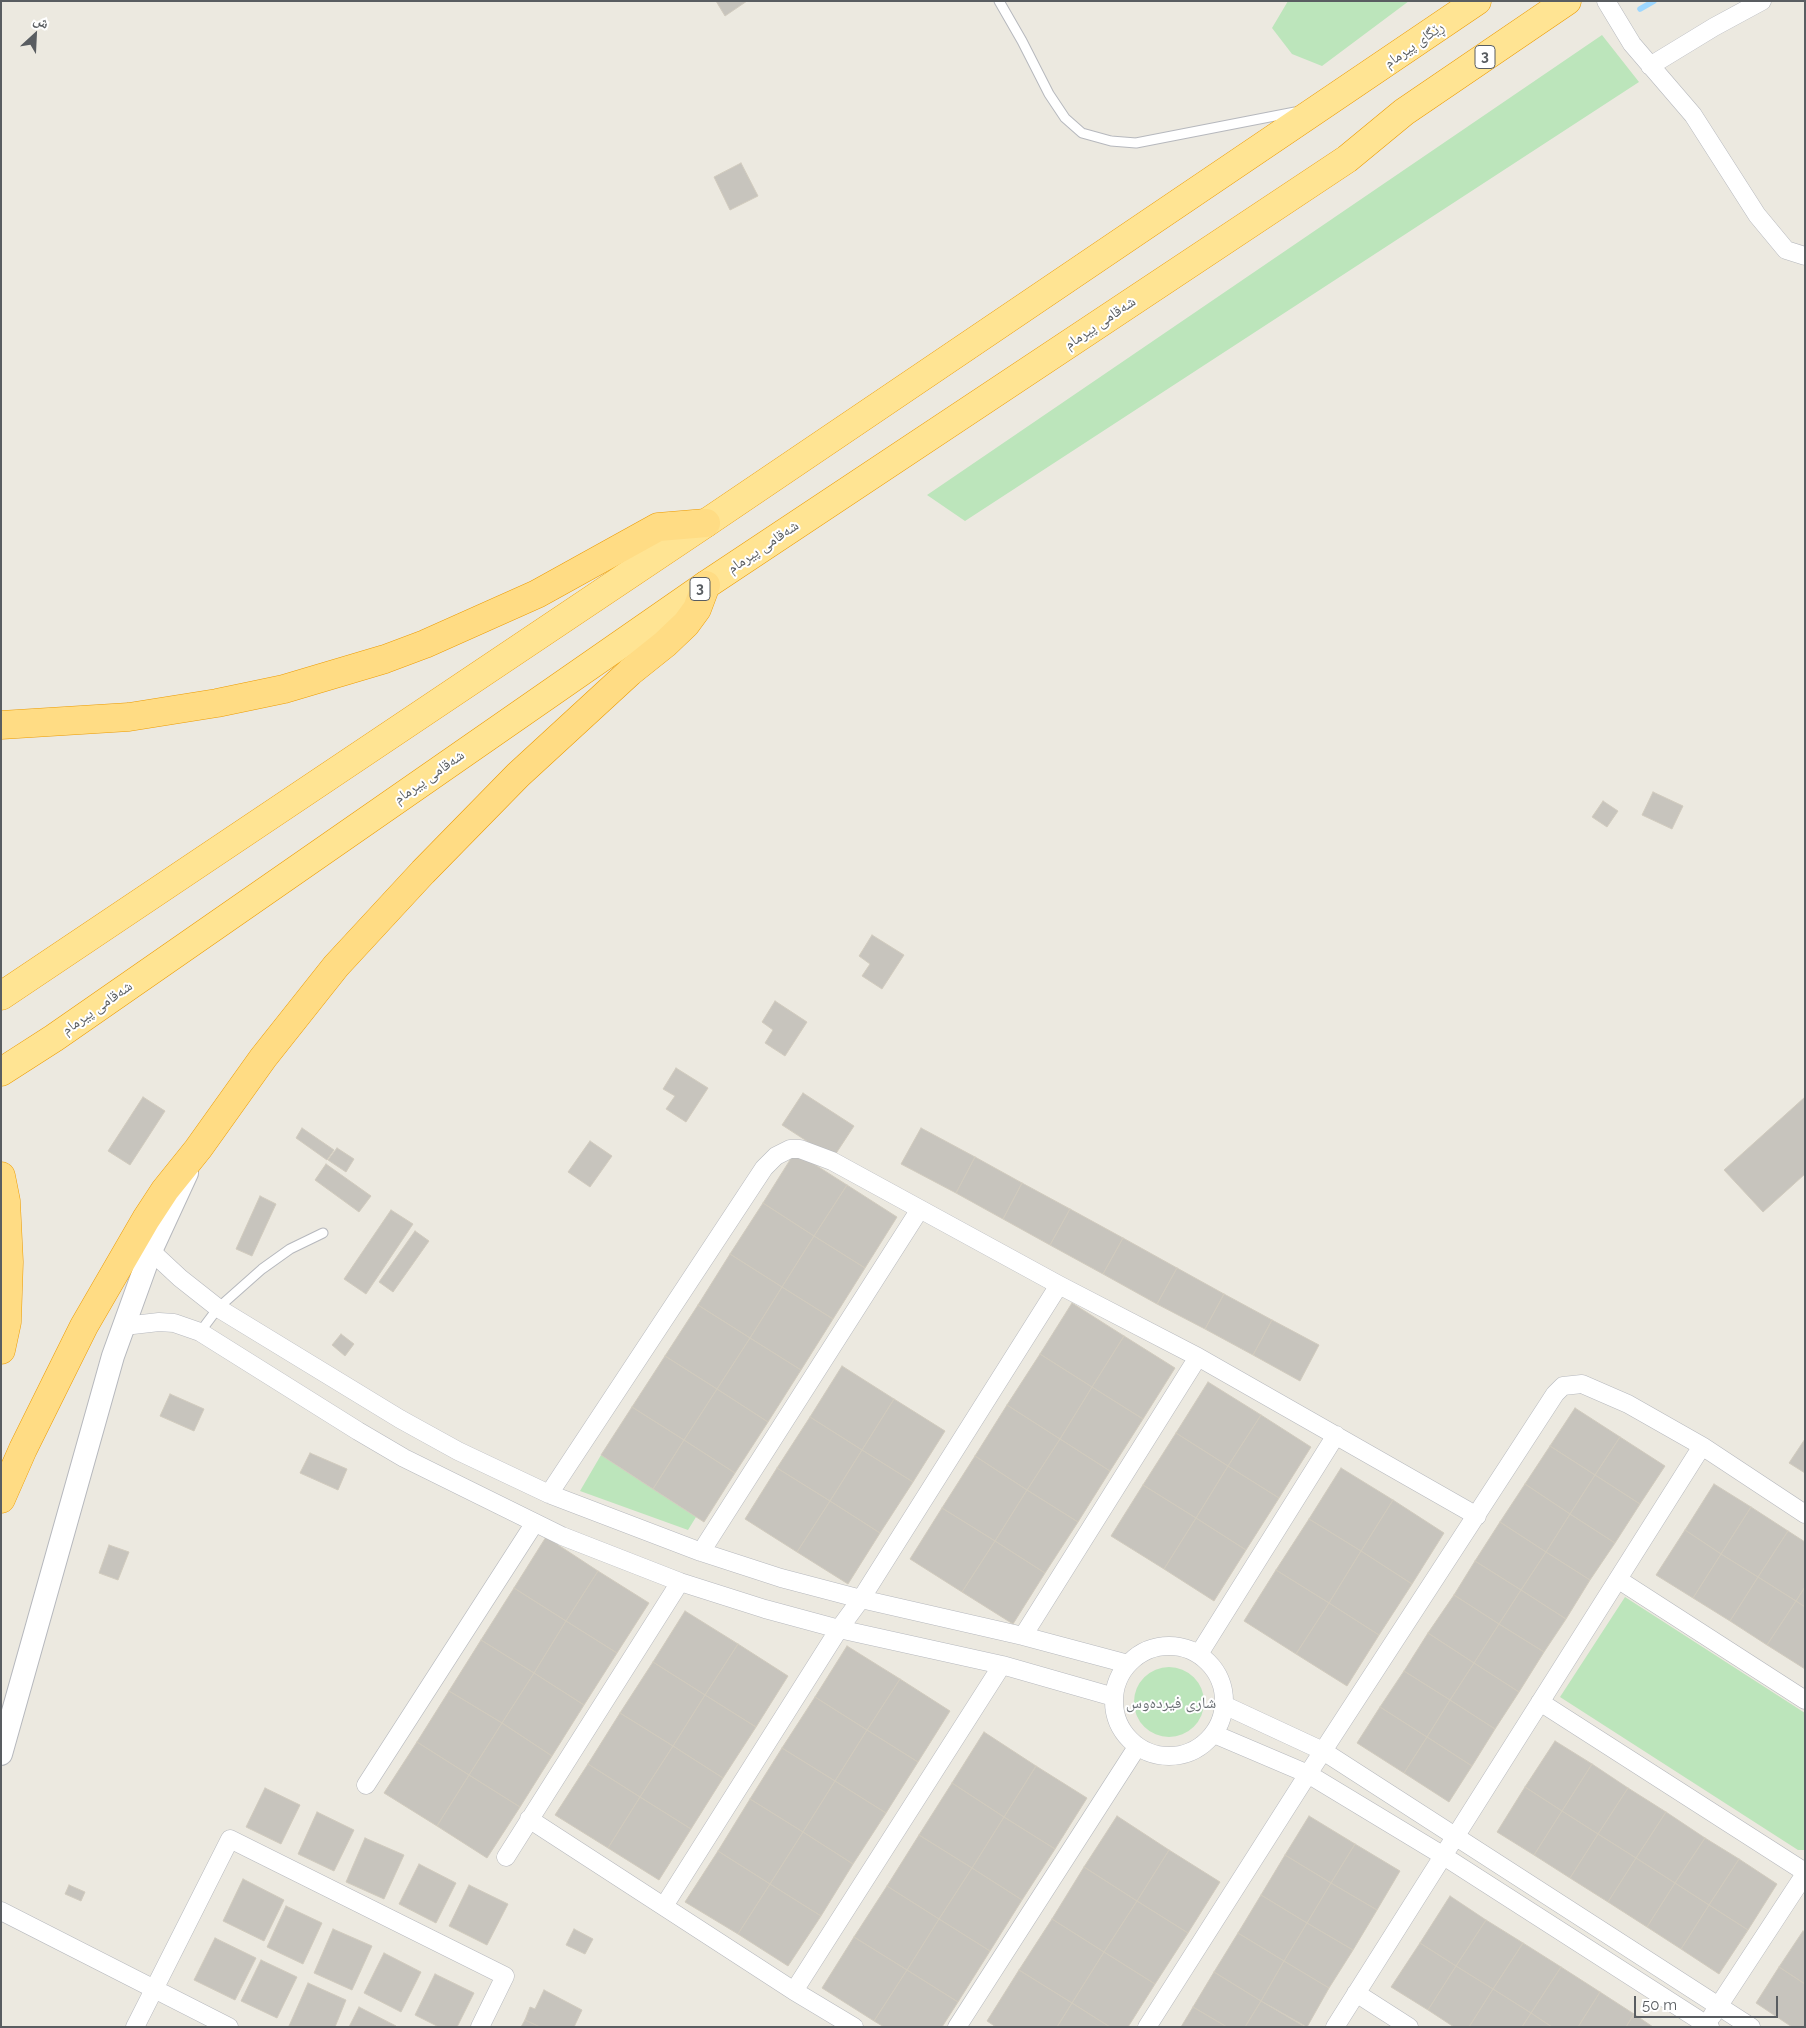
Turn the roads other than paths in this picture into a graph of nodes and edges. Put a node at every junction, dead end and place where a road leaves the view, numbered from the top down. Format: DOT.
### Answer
graph roads {
  1 [pos="999,1"];
  2 [pos="1477,1"];
  3 [pos="1567,1"];
  4 [pos="1606,1"];
  5 [pos="1762,1"];
  6 [pos="1650,66"];
  7 [pos="1323,107"];
  8 [pos="1805,256"];
  9 [pos="706,523"];
  10 [pos="706,585"];
  11 [pos="1,726"];
  12 [pos="1,996"];
  13 [pos="1,1072"];
  14 [pos="198,1149"];
  15 [pos="3,1189"];
  16 [pos="920,1209"];
  17 [pos="323,1233"];
  18 [pos="152,1251"];
  19 [pos="1059,1285"];
  20 [pos="218,1308"];
  21 [pos="124,1326"];
  22 [pos="200,1332"];
  23 [pos="1,1350"];
  24 [pos="1198,1358"];
  25 [pos="1336,1435"];
  26 [pos="1702,1446"];
  27 [pos="549,1494"];
  28 [pos="1,1499"];
  29 [pos="1805,1514"];
  30 [pos="1477,1516"];
  31 [pos="534,1524"];
  32 [pos="701,1552"];
  33 [pos="1619,1580"];
  34 [pos="680,1582"];
  35 [pos="861,1599"];
  36 [pos="838,1629"];
  37 [pos="1023,1636"];
  38 [pos="1199,1654"];
  39 [pos="1128,1664"];
  40 [pos="1002,1665"];
  41 [pos="1114,1697"];
  42 [pos="1805,1700"];
  43 [pos="1540,1702"];
  44 [pos="1224,1705"];
  45 [pos="1214,1734"];
  46 [pos="1137,1747"];
  47 [pos="1323,1751"];
  48 [pos="1,1754"];
  49 [pos="1308,1774"];
  50 [pos="366,1785"];
  51 [pos="529,1819"];
  52 [pos="1456,1836"];
  53 [pos="1442,1855"];
  54 [pos="506,1857"];
  55 [pos="1805,1873"];
  56 [pos="664,1906"];
  57 [pos="1,1911"];
  58 [pos="154,1989"];
  59 [pos="794,1991"];
  60 [pos="1356,1993"];
  61 [pos="1718,2006"];
  62 [pos="1708,2026"];
  63 [pos="135,2027"];
  64 [pos="229,2027"];
  65 [pos="480,2027"];
  66 [pos="854,2027"];
  67 [pos="957,2027"];
  68 [pos="1147,2027"];
  69 [pos="1335,2027"];
  70 [pos="1409,2027"];
  71 [pos="1751,2027"];
  1 -- 7 [label="lane"];
  2 -- 7 [label="highway, ڕێگای پیرمام"];
  3 -- 10 [label="highway, شەقامی پیرمام / 3"];
  4 -- 6 [label="street"];
  5 -- 6 [label="street"];
  6 -- 8 [label="street"];
  7 -- 9 [label="highway"];
  9 -- 11 [label="highway"];
  9 -- 12 [label="highway"];
  10 -- 13 [label="highway, شەقامی پیرمام / 3"];
  10 -- 14 [label="highway"];
  14 -- 18 [label="street"];
  14 -- 28 [label="highway"];
  15 -- 23 [label="highway"];
  16 -- 19 [label="street"];
  16 -- 27 [label="street"];
  16 -- 32 [label="street"];
  17 -- 20 [label="lane"];
  18 -- 20 [label="street"];
  18 -- 21 [label="street"];
  19 -- 24 [label="street"];
  19 -- 35 [label="street"];
  20 -- 22 [label="lane"];
  20 -- 27 [label="street"];
  21 -- 22 [label="street"];
  21 -- 48 [label="street"];
  22 -- 31 [label="street"];
  24 -- 25 [label="street"];
  24 -- 37 [label="street"];
  25 -- 30 [label="street"];
  25 -- 38 [label="street"];
  26 -- 29 [label="street"];
  26 -- 30 [label="street"];
  26 -- 33 [label="street"];
  27 -- 32 [label="street"];
  30 -- 47 [label="street"];
  31 -- 34 [label="street"];
  31 -- 50 [label="street"];
  32 -- 35 [label="street"];
  33 -- 42 [label="street"];
  33 -- 43 [label="street"];
  34 -- 36 [label="street"];
  34 -- 51 [label="street"];
  35 -- 36 [label="street"];
  35 -- 37 [label="street"];
  36 -- 40 [label="street"];
  36 -- 56 [label="street"];
  37 -- 39 [label="street"];
  38 -- 39 [label="street"];
  38 -- 44 [label="street"];
  39 -- 41 [label="street"];
  40 -- 41 [label="street"];
  40 -- 59 [label="street"];
  41 -- 46 [label="street"];
  43 -- 52 [label="street"];
  43 -- 55 [label="street"];
  44 -- 45 [label="street"];
  44 -- 47 [label="street"];
  45 -- 46 [label="street"];
  45 -- 49 [label="street"];
  46 -- 67 [label="street"];
  47 -- 49 [label="street"];
  47 -- 52 [label="street"];
  49 -- 53 [label="street"];
  49 -- 68 [label="street"];
  51 -- 54 [label="street"];
  51 -- 56 [label="street"];
  52 -- 53 [label="street"];
  52 -- 61 [label="street"];
  53 -- 60 [label="street"];
  53 -- 62 [label="street"];
  55 -- 61 [label="street"];
  56 -- 59 [label="street"];
  57 -- 58 [label="street"];
  58 -- 63 [label="street"];
  58 -- 64 [label="street"];
  58 -- 65 [label="street"];
  59 -- 66 [label="street"];
  60 -- 69 [label="street"];
  60 -- 70 [label="street"];
  61 -- 62 [label="street"];
  61 -- 71 [label="street"];
}
